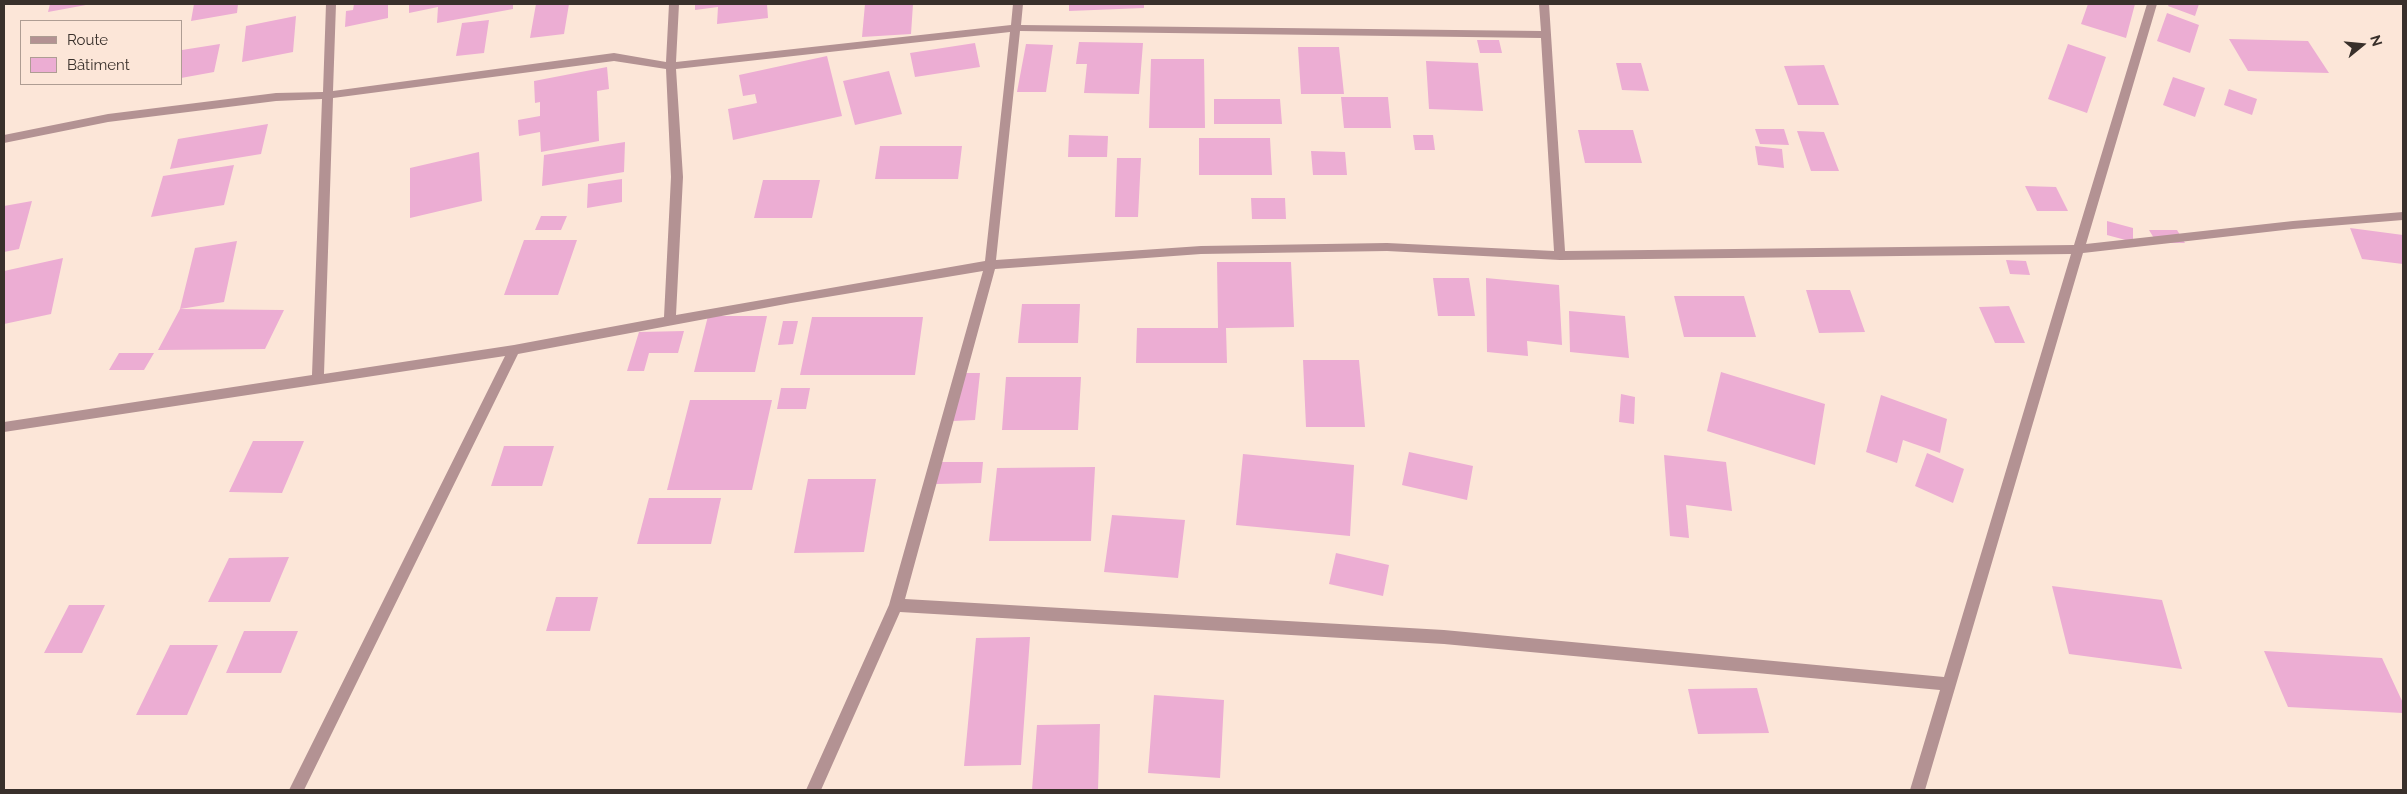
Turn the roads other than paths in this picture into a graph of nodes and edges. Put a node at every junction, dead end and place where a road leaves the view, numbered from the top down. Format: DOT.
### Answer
graph roads {
  1 [pos="331,4"];
  2 [pos="674,4"];
  3 [pos="1018,4"];
  4 [pos="1544,4"];
  5 [pos="2152,4"];
  6 [pos="1014,28"];
  7 [pos="1547,35"];
  8 [pos="671,66"];
  9 [pos="328,95"];
  10 [pos="4,139"];
  11 [pos="2403,216"];
  12 [pos="2079,249"];
  13 [pos="1560,256"];
  14 [pos="990,265"];
  15 [pos="670,322"];
  16 [pos="514,350"];
  17 [pos="318,378"];
  18 [pos="4,427"];
  19 [pos="896,604"];
  20 [pos="1949,684"];
  21 [pos="296,790"];
  22 [pos="812,790"];
  23 [pos="1918,790"];
  1 -- 9 [label="street"];
  2 -- 8 [label="street"];
  3 -- 6 [label="street"];
  4 -- 7 [label="street"];
  5 -- 12 [label="street"];
  6 -- 7 [label="street"];
  6 -- 8 [label="street"];
  6 -- 14 [label="street"];
  7 -- 13 [label="street"];
  8 -- 9 [label="street"];
  8 -- 15 [label="street"];
  9 -- 10 [label="street"];
  9 -- 17 [label="street"];
  11 -- 12 [label="street"];
  12 -- 13 [label="street"];
  12 -- 20 [label="street"];
  13 -- 14 [label="street"];
  14 -- 15 [label="street"];
  14 -- 19 [label="street"];
  15 -- 16 [label="street"];
  16 -- 17 [label="street"];
  16 -- 21 [label="street"];
  17 -- 18 [label="street"];
  19 -- 20 [label="street"];
  19 -- 22 [label="street"];
  20 -- 23 [label="street"];
}
